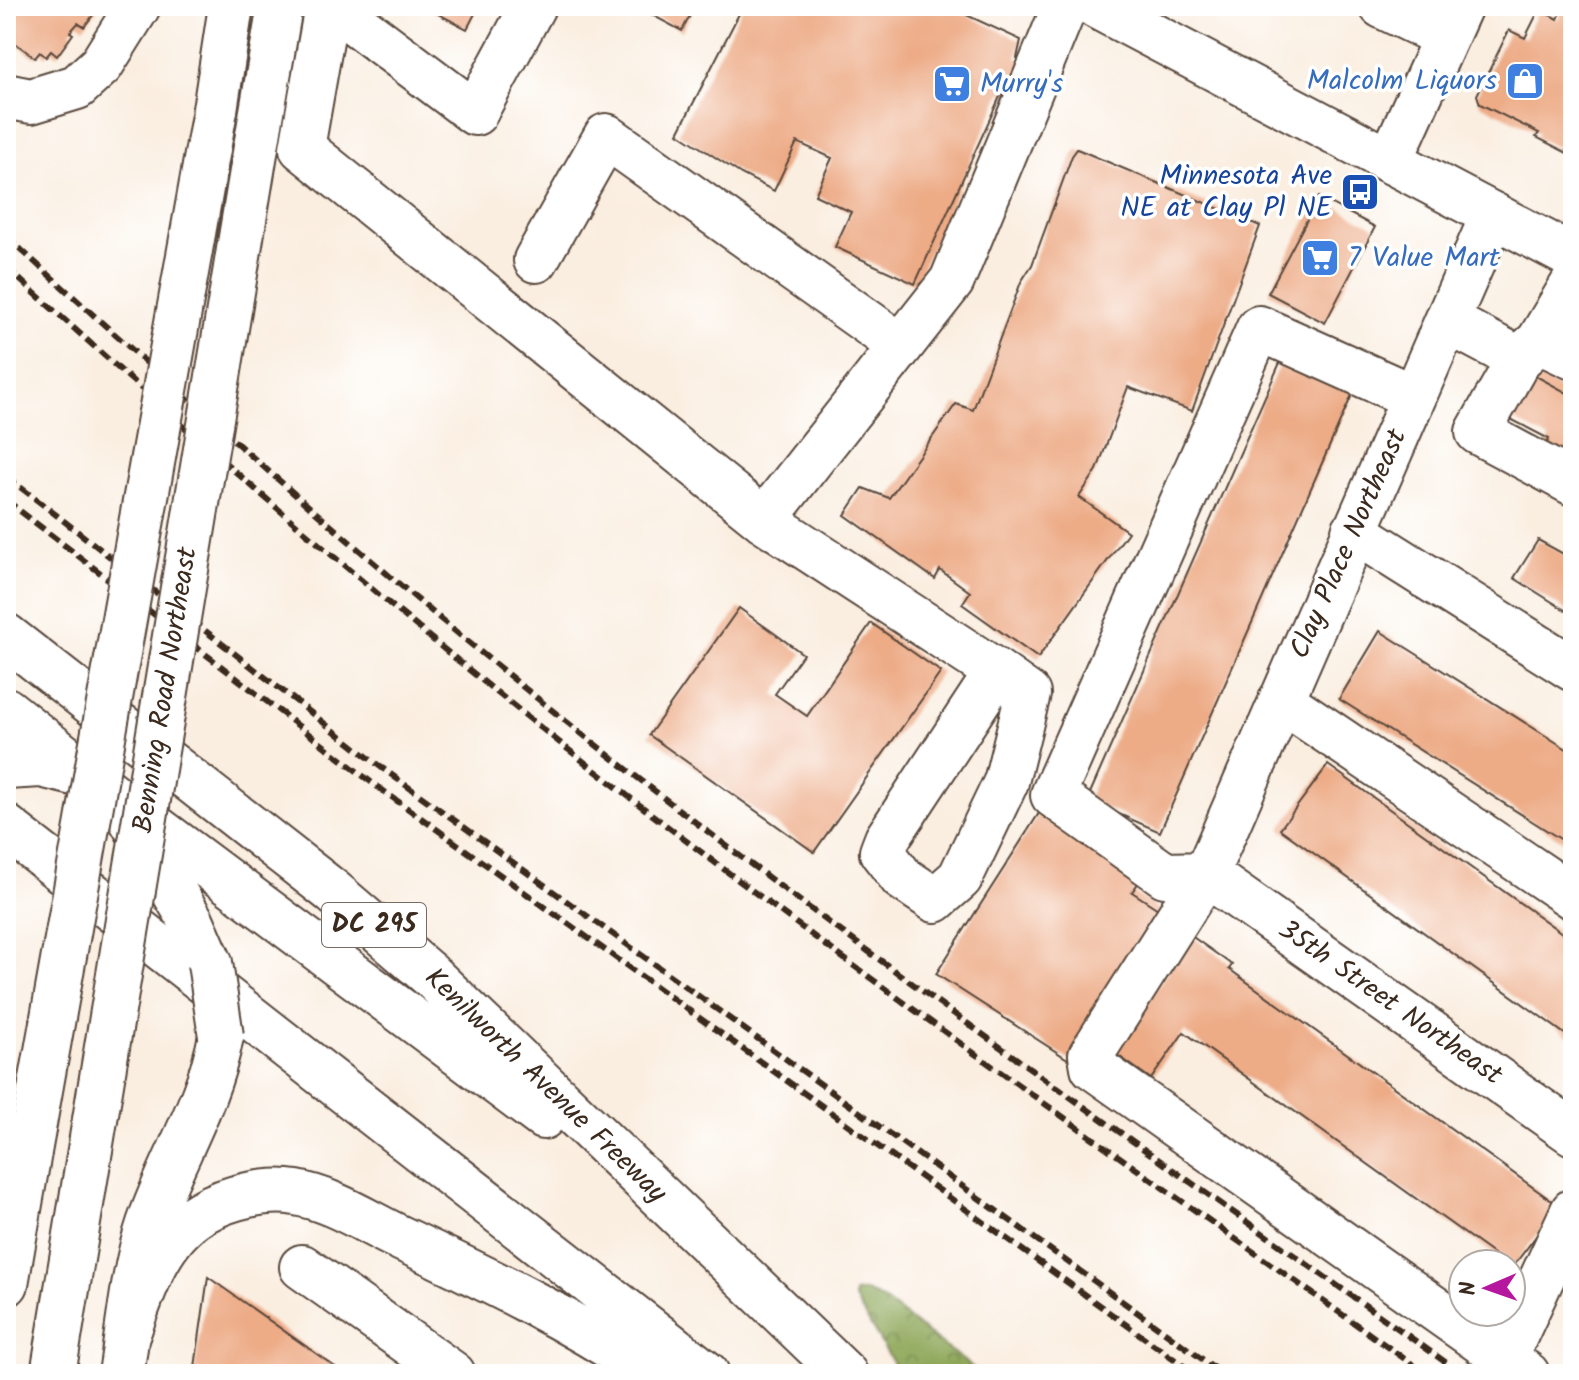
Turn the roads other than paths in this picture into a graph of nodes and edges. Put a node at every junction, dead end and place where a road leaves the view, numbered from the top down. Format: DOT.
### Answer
graph roads {
  1 [pos="138,6"];
  2 [pos="231,6"];
  3 [pos="280,6"];
  4 [pos="327,6"];
  5 [pos="333,6"];
  6 [pos="533,6"];
  7 [pos="1065,6"];
  8 [pos="1096,6"];
  9 [pos="1382,6"];
  10 [pos="1453,21"];
  11 [pos="6,96"];
  12 [pos="1390,161"];
  13 [pos="1493,215"];
  14 [pos="1570,256"];
  15 [pos="536,260"];
  16 [pos="1447,321"];
  17 [pos="901,346"];
  18 [pos="1543,352"];
  19 [pos="1413,397"];
  20 [pos="1573,483"];
  21 [pos="764,520"];
  22 [pos="1354,531"];
  23 [pos="6,636"];
  24 [pos="1573,669"];
  25 [pos="1012,683"];
  26 [pos="1281,700"];
  27 [pos="6,710"];
  28 [pos="6,767"];
  29 [pos="105,789"];
  30 [pos="6,827"];
  31 [pos="1206,874"];
  32 [pos="1573,897"];
  33 [pos="1573,1133"];
  34 [pos="1573,1211"];
  35 [pos="713,1248"];
  36 [pos="302,1267"];
  37 [pos="6,1284"];
  38 [pos="124,1354"];
  39 [pos="1516,1366"];
  40 [pos="53,1374"];
  41 [pos="453,1374"];
  42 [pos="652,1374"];
  43 [pos="707,1374"];
  44 [pos="845,1374"];
  1 -- 11 [label="main road"];
  2 -- 37 [label="main road, Benning Road Northeast, bridge"];
  3 -- 40 [label="main road, Benning Road Northeast, bridge"];
  4 -- 21 [label="main road"];
  5 -- 6 [label="main road"];
  7 -- 17 [label="main road"];
  8 -- 12 [label="main road"];
  9 -- 10 [label="main road"];
  10 -- 12 [label="main road"];
  12 -- 13 [label="main road"];
  13 -- 14 [label="main road"];
  13 -- 16 [label="main road, Clay Place Northeast"];
  14 -- 18 [label="main road"];
  15 -- 17 [label="main road"];
  16 -- 18 [label="main road"];
  16 -- 19 [label="main road, Clay Place Northeast"];
  17 -- 21 [label="main road"];
  18 -- 20 [label="main road"];
  19 -- 22 [label="main road, Clay Place Northeast"];
  19 -- 31 [label="main road"];
  21 -- 25 [label="main road"];
  22 -- 24 [label="main road"];
  22 -- 26 [label="main road, Clay Place Northeast"];
  23 -- 35 [label="main road, Kenilworth Avenue Freeway / DC 295"];
  26 -- 31 [label="main road, Clay Place Northeast"];
  26 -- 32 [label="main road"];
  27 -- 29 [label="main road"];
  28 -- 29 [label="main road"];
  29 -- 35 [label="main road"];
  29 -- 38 [label="main road, bridge"];
  30 -- 43 [label="main road"];
  31 -- 33 [label="main road, 35th Street Northeast"];
  31 -- 39 [label="main road, Clay Place Northeast"];
  34 -- 39 [label="main road"];
  35 -- 44 [label="main road, Kenilworth Avenue Freeway / DC 295"];
  36 -- 41 [label="main road"];
  38 -- 42 [label="main road"];
}
